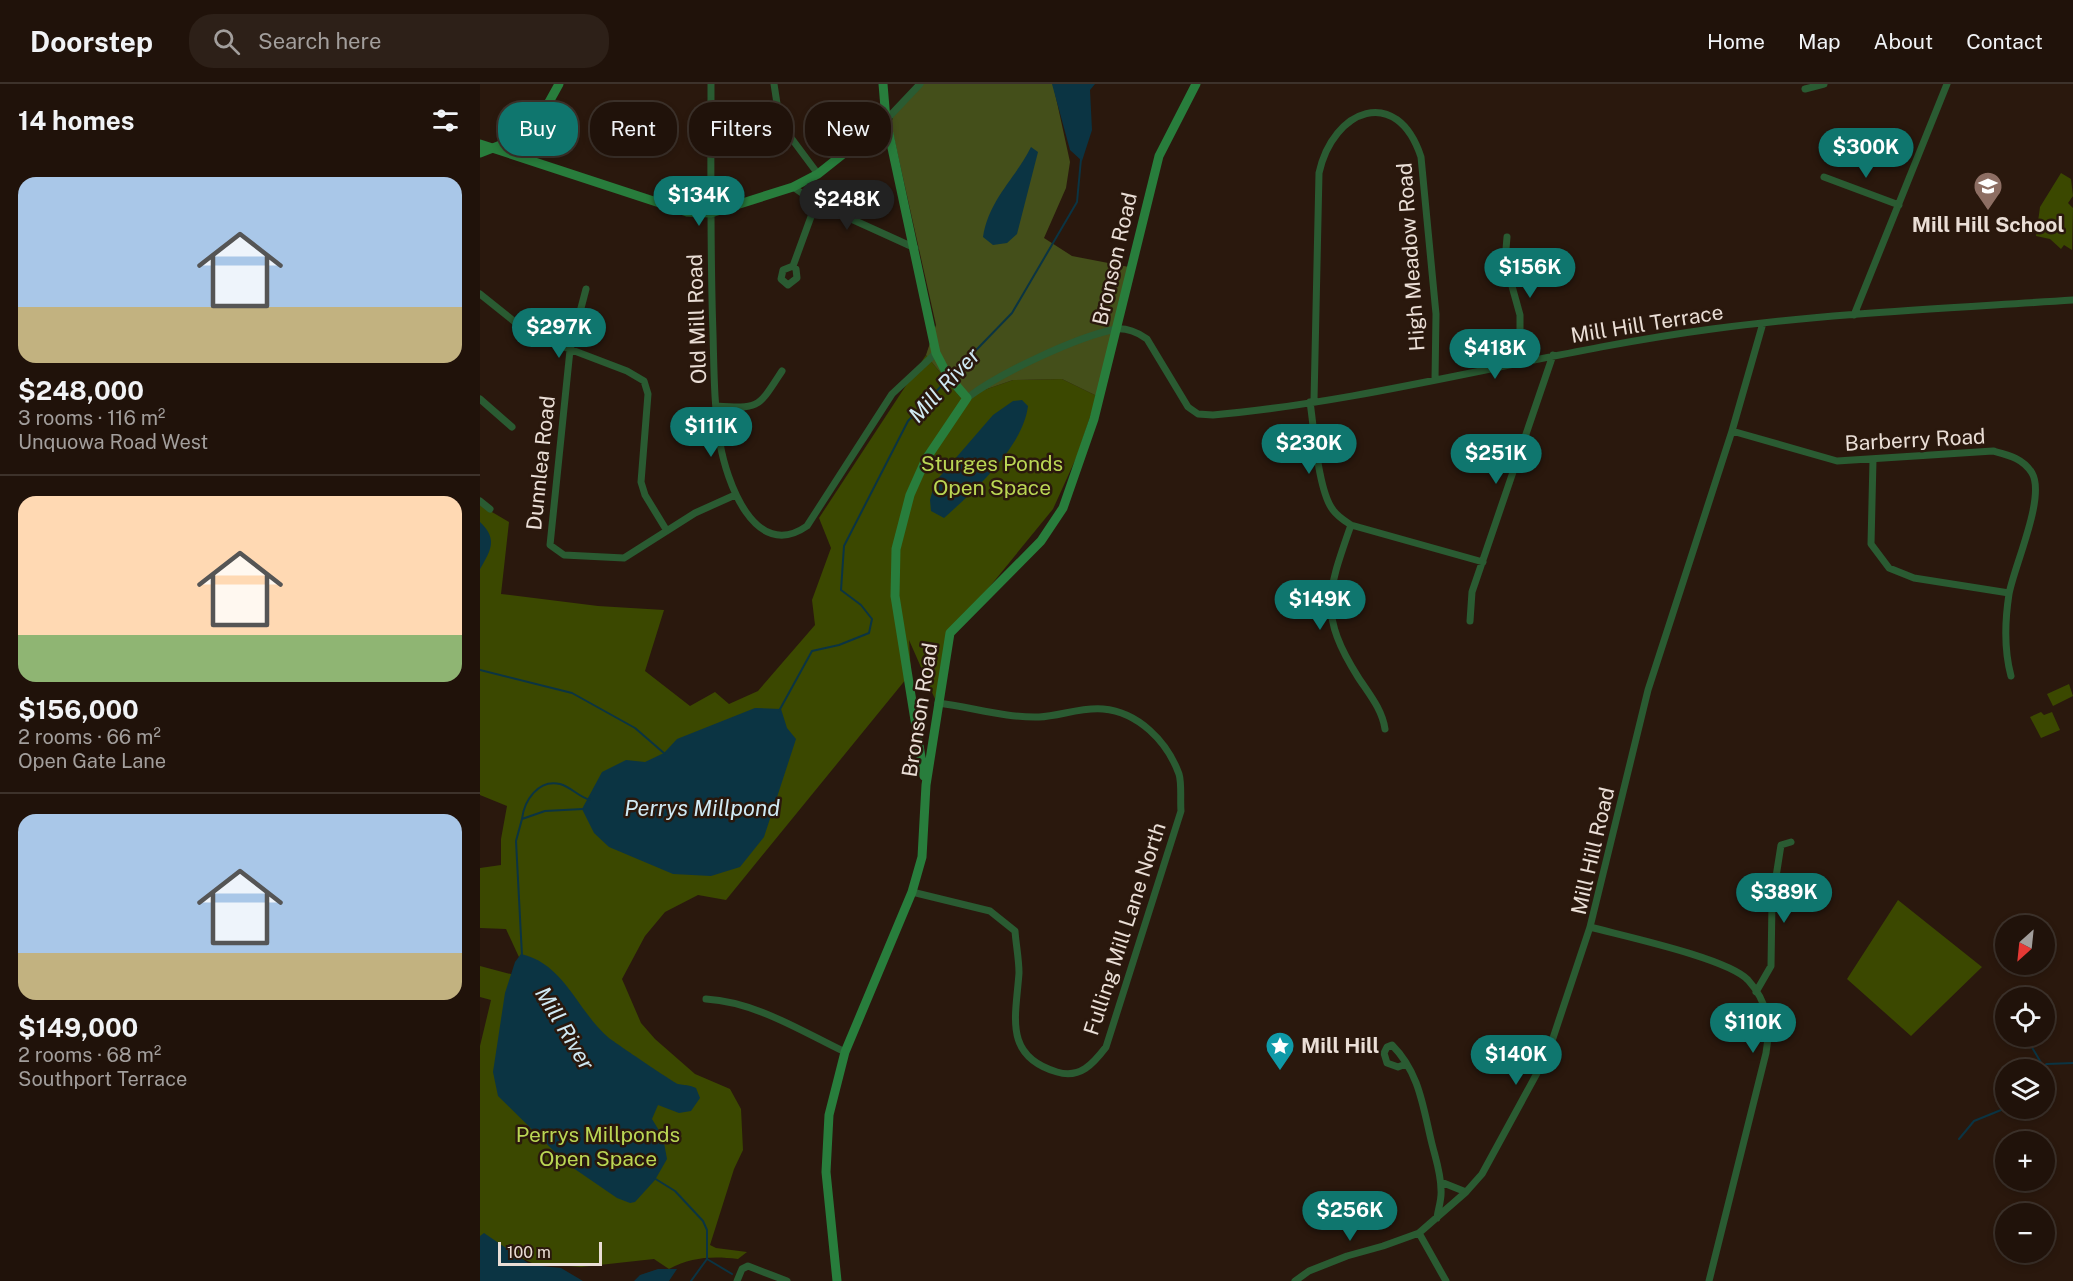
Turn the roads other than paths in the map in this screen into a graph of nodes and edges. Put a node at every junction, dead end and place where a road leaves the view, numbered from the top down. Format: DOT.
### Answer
graph roads {
  1 [pos="560,84"];
  2 [pos="711,84"];
  3 [pos="774,84"];
  4 [pos="882,84"];
  5 [pos="920,84"];
  6 [pos="1196,84"];
  7 [pos="1824,84"];
  8 [pos="1947,84"];
  9 [pos="1805,89"];
  10 [pos="550,102"];
  11 [pos="884,102"];
  12 [pos="891,115"];
  13 [pos="891,142"];
  14 [pos="480,144"];
  15 [pos="498,146"];
  16 [pos="491,148"];
  17 [pos="480,153"];
  18 [pos="526,156"];
  19 [pos="841,156"];
  20 [pos="525,159"];
  21 [pos="818,174"];
  22 [pos="1824,177"];
  23 [pos="793,188"];
  24 [pos="816,203"];
  25 [pos="1899,205"];
  26 [pos="711,213"];
  27 [pos="1507,237"];
  28 [pos="915,248"];
  29 [pos="793,266"];
  30 [pos="586,289"];
  31 [pos="480,294"];
  32 [pos="2073,300"];
  33 [pos="1854,315"];
  34 [pos="1763,323"];
  35 [pos="1118,329"];
  36 [pos="570,350"];
  37 [pos="1553,355"];
  38 [pos="936,356"];
  39 [pos="1520,361"];
  40 [pos="782,371"];
  41 [pos="1435,380"];
  42 [pos="967,398"];
  43 [pos="480,399"];
  44 [pos="1312,401"];
  45 [pos="716,406"];
  46 [pos="512,427"];
  47 [pos="1732,431"];
  48 [pos="1873,460"];
  49 [pos="735,495"];
  50 [pos="480,501"];
  51 [pos="490,509"];
  52 [pos="1351,525"];
  53 [pos="667,531"];
  54 [pos="1484,562"];
  55 [pos="2009,593"];
  56 [pos="1470,621"];
  57 [pos="2011,676"];
  58 [pos="938,703"];
  59 [pos="1385,729"];
  60 [pos="926,785"];
  61 [pos="1791,842"];
  62 [pos="912,892"];
  63 [pos="1590,927"];
  64 [pos="1756,992"];
  65 [pos="706,999"];
  66 [pos="845,1052"];
  67 [pos="1406,1064"];
  68 [pos="1441,1182"];
  69 [pos="1466,1192"];
  70 [pos="1437,1218"];
  71 [pos="1419,1233"];
  72 [pos="737,1281"];
  73 [pos="787,1281"];
  74 [pos="837,1281"];
  75 [pos="1295,1281"];
  76 [pos="1446,1281"];
  77 [pos="1709,1281"];
  1 -- 10 [label="main road"];
  2 -- 26 [label="street, Old Mill Road"];
  3 -- 21 [label="street"];
  4 -- 11 [label="main road"];
  5 -- 12 [label="street"];
  6 -- 35 [label="main road, Bronson Road"];
  7 -- 9 [label="street"];
  8 -- 25 [label="street"];
  13 -- 28 [label="main road"];
  14 -- 16 [label="main road"];
  15 -- 16 [label="main road"];
  16 -- 17 [label="main road"];
  16 -- 20 [label="main road"];
  18 -- 20 [label="street"];
  19 -- 21 [label="main road"];
  20 -- 26 [label="main road"];
  21 -- 23 [label="main road"];
  22 -- 25 [label="street"];
  23 -- 24 [label="street"];
  23 -- 26 [label="main road"];
  24 -- 28 [label="street"];
  24 -- 29 [label="street"];
  25 -- 33 [label="street"];
  26 -- 45 [label="street, Old Mill Road"];
  27 -- 39 [label="street"];
  28 -- 38 [label="main road"];
  30 -- 36 [label="street, Dunnlea Road"];
  31 -- 36 [label="street"];
  32 -- 33 [label="street, Mill Hill Terrace"];
  33 -- 34 [label="street, Mill Hill Terrace"];
  34 -- 37 [label="street, Mill Hill Terrace"];
  34 -- 47 [label="street, Mill Hill Road"];
  35 -- 42 [label="street"];
  35 -- 44 [label="street, Mill Hill Terrace"];
  35 -- 58 [label="main road, Bronson Road"];
  36 -- 53 [label="street"];
  36 -- 53 [label="street, Dunnlea Road"];
  37 -- 39 [label="street, Mill Hill Terrace"];
  37 -- 54 [label="street"];
  38 -- 42 [label="main road"];
  38 -- 49 [label="street, Old Mill Road"];
  39 -- 41 [label="street, Mill Hill Terrace"];
  40 -- 45 [label="street"];
  41 -- 44 [label="street, Mill Hill Terrace"];
  41 -- 44 [label="street, High Meadow Road"];
  42 -- 60 [label="main road"];
  43 -- 46 [label="street"];
  44 -- 52 [label="street, High Meadow Road"];
  45 -- 49 [label="street, Old Mill Road"];
  47 -- 48 [label="street, Barberry Road"];
  47 -- 63 [label="street, Mill Hill Road"];
  48 -- 55 [label="street"];
  48 -- 55 [label="street, Barberry Road"];
  49 -- 53 [label="street, Dunnlea Road"];
  50 -- 51 [label="street"];
  52 -- 54 [label="street"];
  52 -- 59 [label="street"];
  54 -- 56 [label="street"];
  55 -- 57 [label="street, Barberry Road"];
  58 -- 60 [label="main road, Bronson Road"];
  58 -- 62 [label="street, Fulling Mill Lane North"];
  60 -- 62 [label="main road, Bronson Road"];
  61 -- 64 [label="street"];
  62 -- 66 [label="main road, Bronson Road"];
  63 -- 64 [label="street, Mill Hill Road"];
  63 -- 69 [label="street"];
  64 -- 77 [label="street, Mill Hill Road"];
  65 -- 66 [label="street"];
  66 -- 74 [label="main road, Bronson Road"];
  67 -- 68 [label="street"];
  68 -- 69 [label="street"];
  68 -- 70 [label="street"];
  69 -- 70 [label="street"];
  70 -- 71 [label="street"];
  71 -- 75 [label="street"];
  71 -- 76 [label="street"];
  72 -- 73 [label="street"];
}
